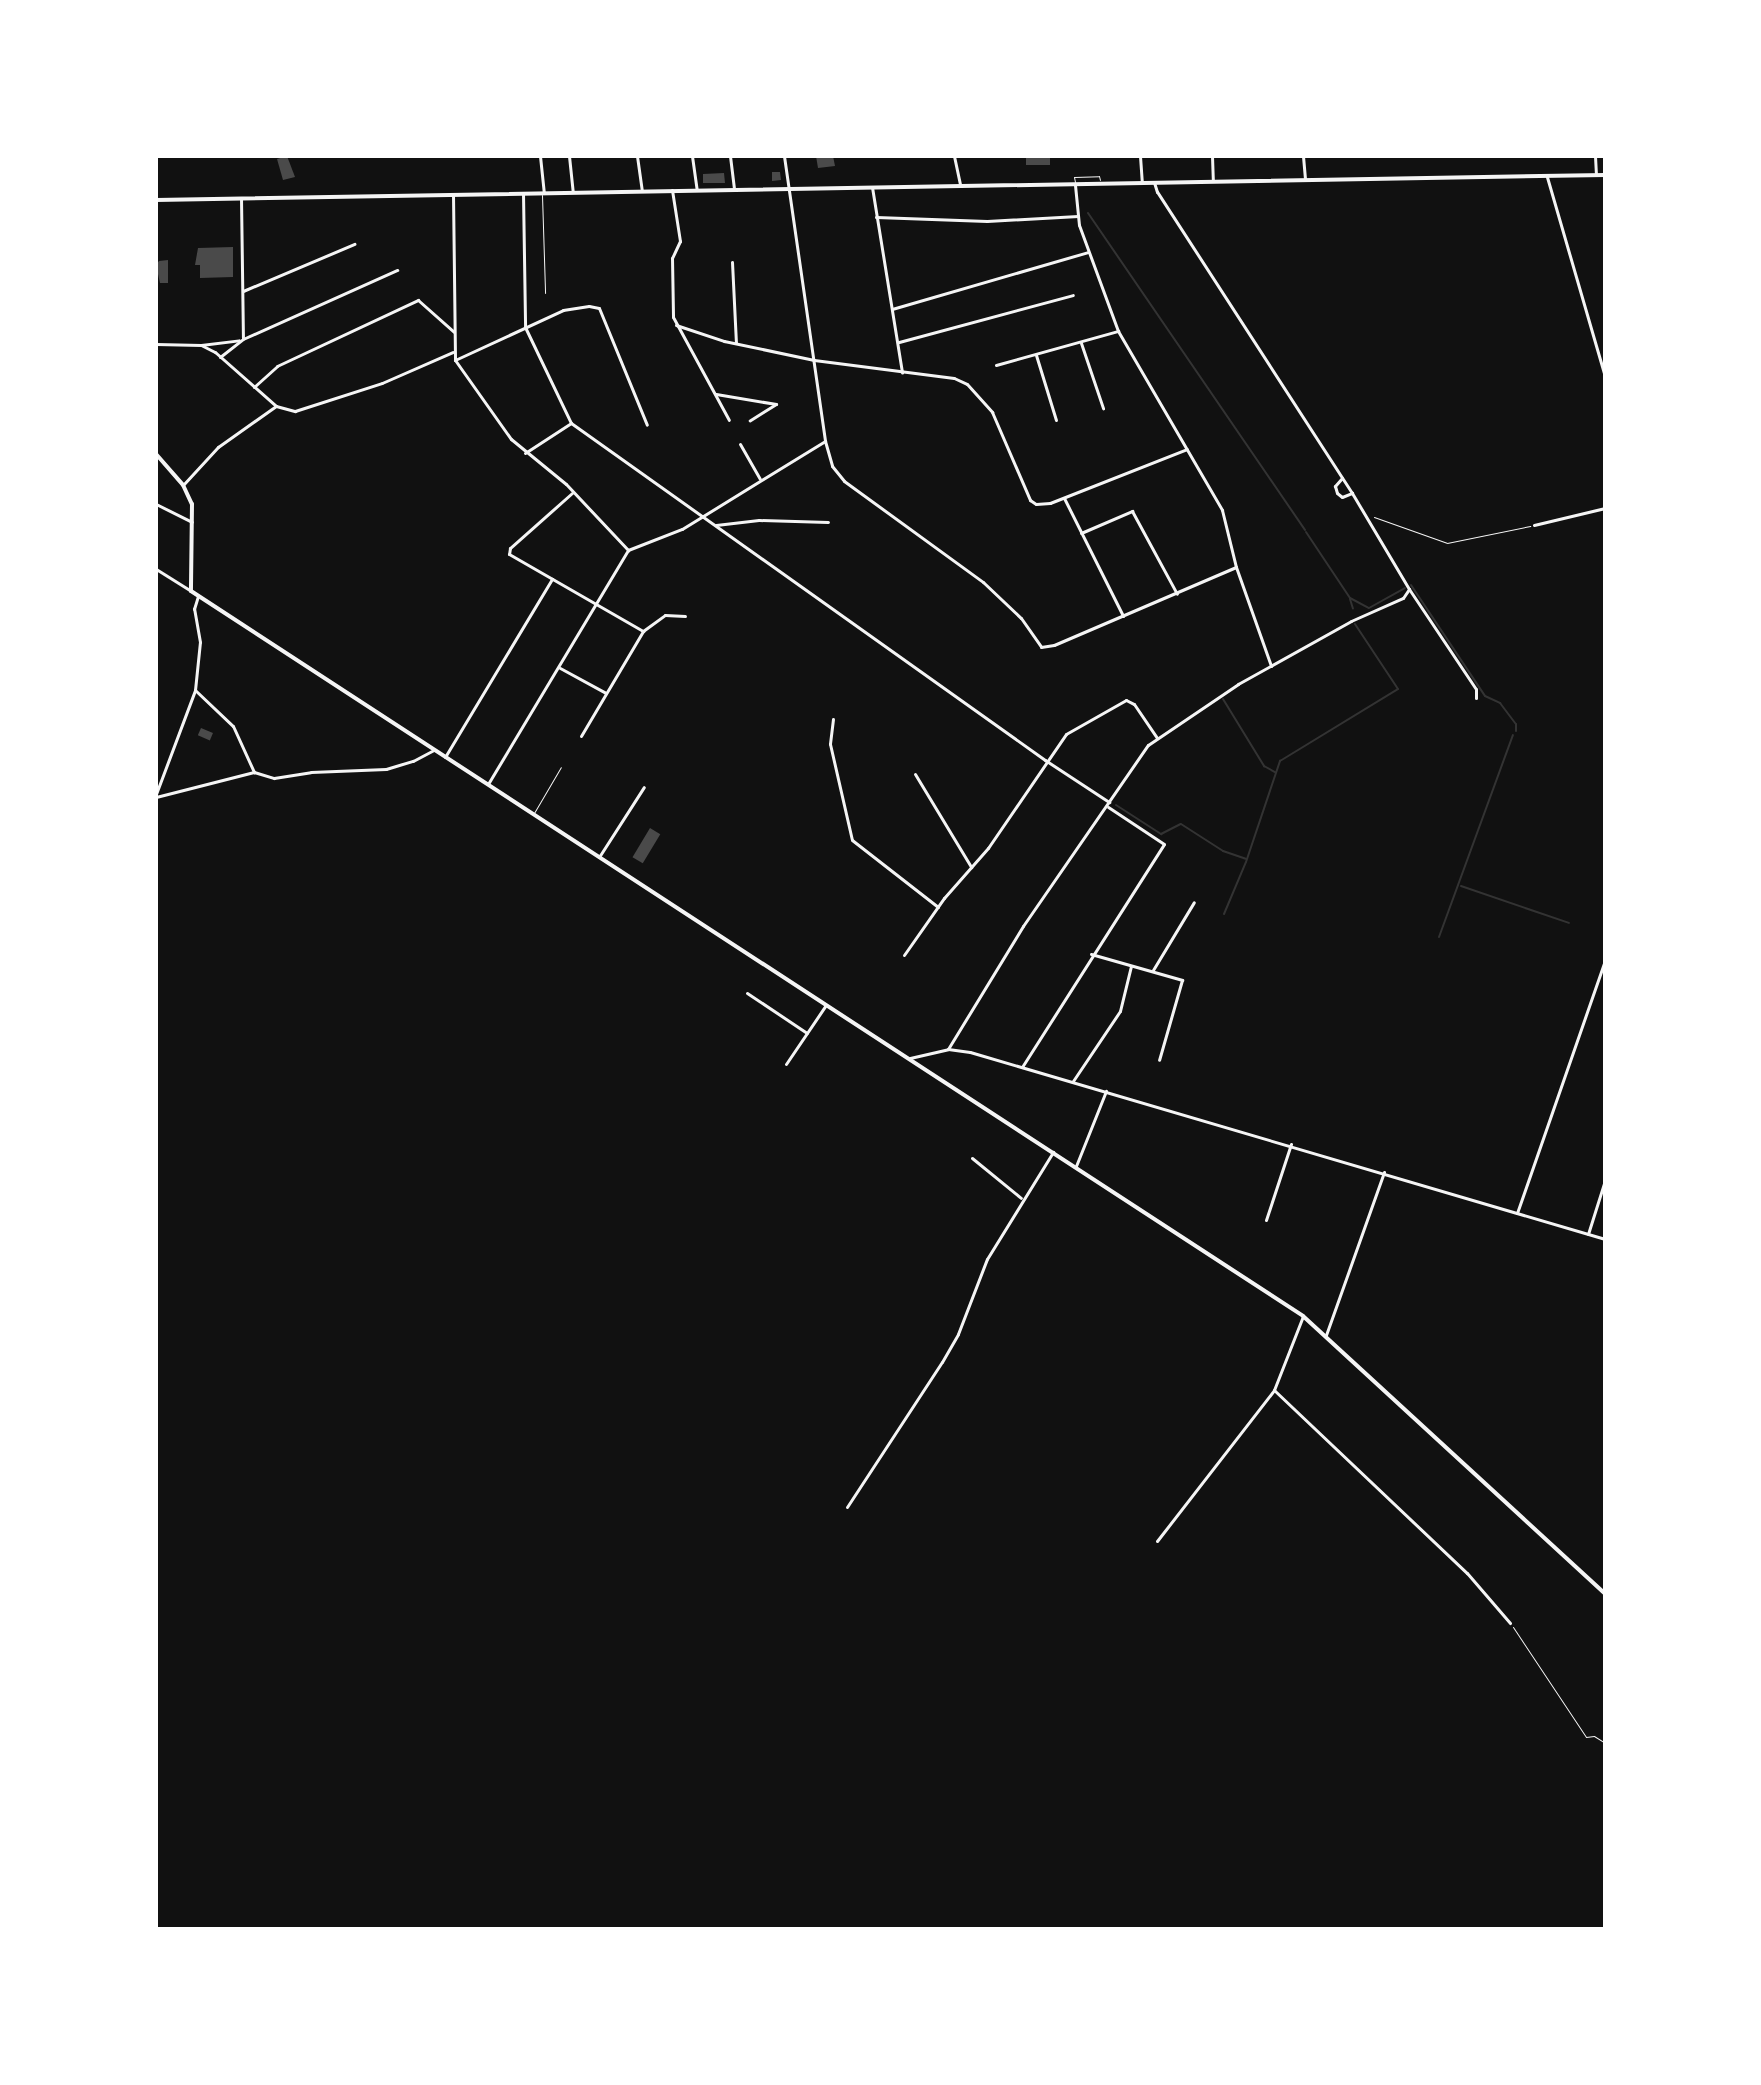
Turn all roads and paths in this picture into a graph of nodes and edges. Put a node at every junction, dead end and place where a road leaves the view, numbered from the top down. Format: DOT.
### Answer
graph roads {
  1 [pos="540,156"];
  2 [pos="569,156"];
  3 [pos="637,156"];
  4 [pos="692,156"];
  5 [pos="730,156"];
  6 [pos="784,156"];
  7 [pos="954,156"];
  8 [pos="1140,156"];
  9 [pos="1212,156"];
  10 [pos="1303,156"];
  11 [pos="1595,156"];
  12 [pos="1596,175"];
  13 [pos="1605,175"];
  14 [pos="1547,176"];
  15 [pos="1213,180"];
  16 [pos="1305,180"];
  17 [pos="1142,182"];
  18 [pos="1154,182"];
  19 [pos="1075,183"];
  20 [pos="960,185"];
  21 [pos="872,187"];
  22 [pos="789,188"];
  23 [pos="734,189"];
  24 [pos="672,190"];
  25 [pos="697,190"];
  26 [pos="642,191"];
  27 [pos="543,192"];
  28 [pos="573,192"];
  29 [pos="523,193"];
  30 [pos="453,194"];
  31 [pos="241,198"];
  32 [pos="156,200"];
  33 [pos="1078,216"];
  34 [pos="876,217"];
  35 [pos="354,244"];
  36 [pos="1088,252"];
  37 [pos="732,262"];
  38 [pos="397,270"];
  39 [pos="242,291"];
  40 [pos="545,293"];
  41 [pos="1073,295"];
  42 [pos="892,309"];
  43 [pos="676,325"];
  44 [pos="525,327"];
  45 [pos="1118,331"];
  46 [pos="454,332"];
  47 [pos="241,339"];
  48 [pos="1081,342"];
  49 [pos="897,343"];
  50 [pos="156,344"];
  51 [pos="736,344"];
  52 [pos="201,345"];
  53 [pos="453,352"];
  54 [pos="1036,355"];
  55 [pos="220,357"];
  56 [pos="455,360"];
  57 [pos="814,360"];
  58 [pos="996,365"];
  59 [pos="902,373"];
  60 [pos="1605,376"];
  61 [pos="254,387"];
  62 [pos="715,394"];
  63 [pos="276,406"];
  64 [pos="1103,408"];
  65 [pos="729,420"];
  66 [pos="750,420"];
  67 [pos="1056,420"];
  68 [pos="571,423"];
  69 [pos="647,425"];
  70 [pos="825,441"];
  71 [pos="740,444"];
  72 [pos="1187,449"];
  73 [pos="525,453"];
  74 [pos="156,454"];
  75 [pos="1342,478"];
  76 [pos="760,479"];
  77 [pos="183,485"];
  78 [pos="573,492"];
  79 [pos="1352,493"];
  80 [pos="1064,498"];
  81 [pos="156,504"];
  82 [pos="1605,508"];
  83 [pos="700,515"];
  84 [pos="1367,518"];
  85 [pos="828,522"];
  86 [pos="193,523"];
  87 [pos="716,525"];
  88 [pos="1534,525"];
  89 [pos="1081,533"];
  90 [pos="628,550"];
  91 [pos="1236,567"];
  92 [pos="156,569"];
  93 [pos="552,579"];
  94 [pos="191,591"];
  95 [pos="1408,591"];
  96 [pos="1177,594"];
  97 [pos="198,596"];
  98 [pos="596,603"];
  99 [pos="685,616"];
  100 [pos="1124,616"];
  101 [pos="643,631"];
  102 [pos="1271,666"];
  103 [pos="559,667"];
  104 [pos="195,690"];
  105 [pos="606,693"];
  106 [pos="1476,698"];
  107 [pos="833,719"];
  108 [pos="581,736"];
  109 [pos="1157,738"];
  110 [pos="434,750"];
  111 [pos="445,757"];
  112 [pos="1045,760"];
  113 [pos="561,767"];
  114 [pos="254,772"];
  115 [pos="915,774"];
  116 [pos="488,785"];
  117 [pos="644,787"];
  118 [pos="156,795"];
  119 [pos="1108,804"];
  120 [pos="533,814"];
  121 [pos="599,857"];
  122 [pos="971,867"];
  123 [pos="1194,902"];
  124 [pos="938,907"];
  125 [pos="1091,954"];
  126 [pos="904,955"];
  127 [pos="1605,961"];
  128 [pos="1131,966"];
  129 [pos="1153,971"];
  130 [pos="747,993"];
  131 [pos="826,1005"];
  132 [pos="807,1033"];
  133 [pos="948,1049"];
  134 [pos="909,1058"];
  135 [pos="1159,1060"];
  136 [pos="786,1064"];
  137 [pos="1022,1067"];
  138 [pos="1073,1081"];
  139 [pos="1106,1091"];
  140 [pos="1291,1144"];
  141 [pos="1053,1152"];
  142 [pos="972,1158"];
  143 [pos="1076,1166"];
  144 [pos="1384,1172"];
  145 [pos="1605,1180"];
  146 [pos="1023,1199"];
  147 [pos="1517,1213"];
  148 [pos="1266,1220"];
  149 [pos="1588,1234"];
  150 [pos="1605,1239"];
  151 [pos="1303,1316"];
  152 [pos="1326,1335"];
  153 [pos="1274,1390"];
  154 [pos="847,1507"];
  155 [pos="1157,1541"];
  156 [pos="1605,1594"];
  157 [pos="1510,1623"];
  158 [pos="1605,1743"];
  1 -- 27 [label="street"];
  2 -- 28 [label="street"];
  3 -- 26 [label="street"];
  4 -- 25 [label="street"];
  5 -- 23 [label="street"];
  6 -- 22 [label="street"];
  7 -- 20 [label="street"];
  8 -- 17 [label="street"];
  9 -- 15 [label="street"];
  10 -- 16 [label="street"];
  11 -- 12 [label="street"];
  12 -- 13 [label="main road"];
  12 -- 14 [label="main road"];
  14 -- 16 [label="main road"];
  14 -- 60 [label="street"];
  15 -- 16 [label="main road"];
  15 -- 18 [label="main road"];
  17 -- 18 [label="main road"];
  17 -- 19 [label="main road"];
  18 -- 75 [label="street"];
  19 -- 20 [label="main road"];
  19 -- 33 [label="street"];
  20 -- 21 [label="main road"];
  21 -- 22 [label="main road"];
  21 -- 34 [label="street"];
  22 -- 23 [label="main road"];
  22 -- 57 [label="street"];
  23 -- 25 [label="main road"];
  24 -- 25 [label="main road"];
  24 -- 26 [label="main road"];
  24 -- 43 [label="street"];
  26 -- 28 [label="main road"];
  27 -- 28 [label="main road"];
  27 -- 29 [label="main road"];
  27 -- 40 [label="lane"];
  29 -- 30 [label="main road"];
  29 -- 44 [label="street"];
  30 -- 31 [label="main road"];
  30 -- 46 [label="street"];
  31 -- 32 [label="main road"];
  31 -- 39 [label="street"];
  33 -- 34 [label="street"];
  33 -- 36 [label="street"];
  34 -- 42 [label="street"];
  35 -- 39 [label="street"];
  36 -- 42 [label="street"];
  36 -- 45 [label="street"];
  37 -- 51 [label="street"];
  38 -- 47 [label="street"];
  39 -- 47 [label="street"];
  41 -- 49 [label="street"];
  42 -- 49 [label="street"];
  43 -- 51 [label="street"];
  43 -- 62 [label="street"];
  44 -- 56 [label="street"];
  44 -- 68 [label="street"];
  44 -- 69 [label="street"];
  45 -- 48 [label="street"];
  45 -- 72 [label="street"];
  46 -- 53 [label="street"];
  46 -- 61 [label="street"];
  47 -- 52 [label="street"];
  47 -- 55 [label="street"];
  48 -- 54 [label="street"];
  48 -- 64 [label="street"];
  49 -- 59 [label="street"];
  50 -- 52 [label="street"];
  51 -- 57 [label="street"];
  52 -- 55 [label="street"];
  53 -- 56 [label="street"];
  53 -- 63 [label="street"];
  54 -- 58 [label="street"];
  54 -- 67 [label="street"];
  55 -- 61 [label="street"];
  56 -- 73 [label="street"];
  57 -- 59 [label="street"];
  57 -- 70 [label="street"];
  59 -- 80 [label="street"];
  61 -- 63 [label="street"];
  62 -- 65 [label="street"];
  62 -- 66 [label="street"];
  63 -- 77 [label="street"];
  68 -- 73 [label="street"];
  68 -- 83 [label="street"];
  70 -- 76 [label="street"];
  70 -- 100 [label="street"];
  71 -- 76 [label="street"];
  72 -- 80 [label="street"];
  72 -- 91 [label="street"];
  73 -- 78 [label="street"];
  74 -- 77 [label="main road"];
  75 -- 79 [label="street"];
  75 -- 79 [label="street"];
  76 -- 83 [label="street"];
  77 -- 86 [label="main road"];
  78 -- 90 [label="street"];
  78 -- 93 [label="street"];
  79 -- 84 [label="street"];
  80 -- 89 [label="street"];
  81 -- 86 [label="street"];
  82 -- 88 [label="street"];
  83 -- 87 [label="street"];
  83 -- 90 [label="street"];
  84 -- 88 [label="path"];
  84 -- 95 [label="street"];
  85 -- 87 [label="street"];
  86 -- 94 [label="main road"];
  87 -- 112 [label="street"];
  89 -- 96 [label="street"];
  89 -- 100 [label="street"];
  90 -- 98 [label="street"];
  91 -- 96 [label="street"];
  91 -- 102 [label="street"];
  92 -- 94 [label="street"];
  93 -- 98 [label="street"];
  93 -- 111 [label="street"];
  94 -- 97 [label="main road"];
  95 -- 102 [label="street"];
  95 -- 106 [label="street"];
  96 -- 100 [label="street"];
  97 -- 104 [label="street"];
  97 -- 110 [label="main road"];
  98 -- 101 [label="street"];
  98 -- 103 [label="street"];
  99 -- 101 [label="street"];
  101 -- 105 [label="street"];
  102 -- 109 [label="street"];
  103 -- 105 [label="street"];
  103 -- 116 [label="street"];
  104 -- 114 [label="street"];
  104 -- 118 [label="street"];
  105 -- 108 [label="street"];
  107 -- 124 [label="street"];
  109 -- 112 [label="street"];
  109 -- 119 [label="street"];
  110 -- 111 [label="main road"];
  110 -- 114 [label="street"];
  111 -- 116 [label="main road"];
  112 -- 119 [label="street"];
  112 -- 122 [label="street"];
  113 -- 120 [label="lane"];
  114 -- 118 [label="street"];
  115 -- 122 [label="street"];
  116 -- 120 [label="main road"];
  117 -- 121 [label="street"];
  119 -- 125 [label="street"];
  119 -- 133 [label="street"];
  120 -- 121 [label="main road"];
  121 -- 131 [label="main road"];
  122 -- 124 [label="street"];
  123 -- 129 [label="street"];
  124 -- 126 [label="street"];
  125 -- 128 [label="street"];
  125 -- 137 [label="street"];
  127 -- 147 [label="street"];
  128 -- 129 [label="street"];
  128 -- 138 [label="street"];
  129 -- 135 [label="street"];
  130 -- 132 [label="street"];
  131 -- 132 [label="street"];
  131 -- 134 [label="main road"];
  132 -- 136 [label="street"];
  133 -- 134 [label="street"];
  133 -- 137 [label="street"];
  134 -- 141 [label="main road"];
  137 -- 138 [label="street"];
  138 -- 139 [label="street"];
  139 -- 140 [label="street"];
  139 -- 143 [label="street"];
  140 -- 144 [label="street"];
  140 -- 148 [label="street"];
  141 -- 143 [label="main road"];
  141 -- 146 [label="street"];
  142 -- 146 [label="street"];
  143 -- 151 [label="main road"];
  144 -- 147 [label="street"];
  144 -- 152 [label="street"];
  145 -- 149 [label="street"];
  146 -- 154 [label="street"];
  147 -- 149 [label="street"];
  149 -- 150 [label="street"];
  151 -- 152 [label="main road"];
  151 -- 153 [label="street"];
  152 -- 156 [label="main road"];
  153 -- 155 [label="street"];
  153 -- 157 [label="street"];
  157 -- 158 [label="path"];
}
